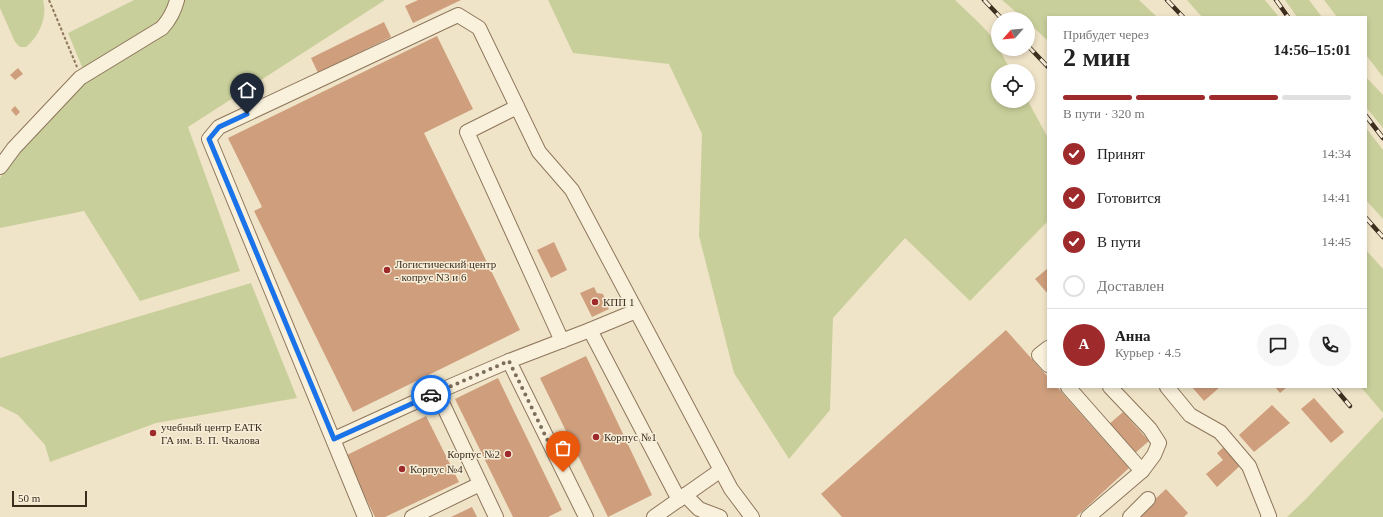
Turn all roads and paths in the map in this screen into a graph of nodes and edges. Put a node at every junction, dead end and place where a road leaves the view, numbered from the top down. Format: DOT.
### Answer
graph roads {
  1 [pos="49,0"];
  2 [pos="177,0"];
  3 [pos="81,77"];
  4 [pos="517,107"];
  5 [pos="0,167"];
  6 [pos="636,311"];
  7 [pos="590,330"];
  8 [pos="562,341"];
  9 [pos="1047,349"];
  10 [pos="509,361"];
  11 [pos="1047,364"];
  12 [pos="1069,388"];
  13 [pos="1111,388"];
  14 [pos="1167,388"];
  15 [pos="437,392"];
  16 [pos="334,439"];
  17 [pos="721,470"];
  18 [pos="1142,471"];
  19 [pos="480,484"];
  20 [pos="682,497"];
  21 [pos="1148,499"];
  22 [pos="583,516"];
  23 [pos="365,517"];
  24 [pos="412,517"];
  25 [pos="496,517"];
  26 [pos="654,517"];
  27 [pos="720,517"];
  28 [pos="752,517"];
  29 [pos="1088,517"];
  30 [pos="1130,517"];
  31 [pos="1269,517"];
  1 -- 3 [label="path"];
  2 -- 3 [label="street"];
  3 -- 5 [label="street"];
  4 -- 6 [label="street"];
  4 -- 8 [label="street"];
  4 -- 16 [label="street"];
  6 -- 7 [label="street"];
  6 -- 17 [label="street"];
  7 -- 8 [label="street"];
  7 -- 20 [label="street"];
  8 -- 10 [label="street"];
  9 -- 11 [label="street"];
  10 -- 15 [label="street"];
  10 -- 22 [label="street"];
  12 -- 18 [label="street"];
  13 -- 18 [label="street"];
  14 -- 31 [label="street"];
  15 -- 16 [label="street"];
  15 -- 19 [label="street"];
  16 -- 23 [label="street"];
  17 -- 20 [label="street"];
  17 -- 28 [label="street"];
  18 -- 29 [label="street"];
  19 -- 24 [label="street"];
  19 -- 25 [label="street"];
  20 -- 26 [label="street"];
  20 -- 27 [label="street"];
  21 -- 30 [label="street"];
}
